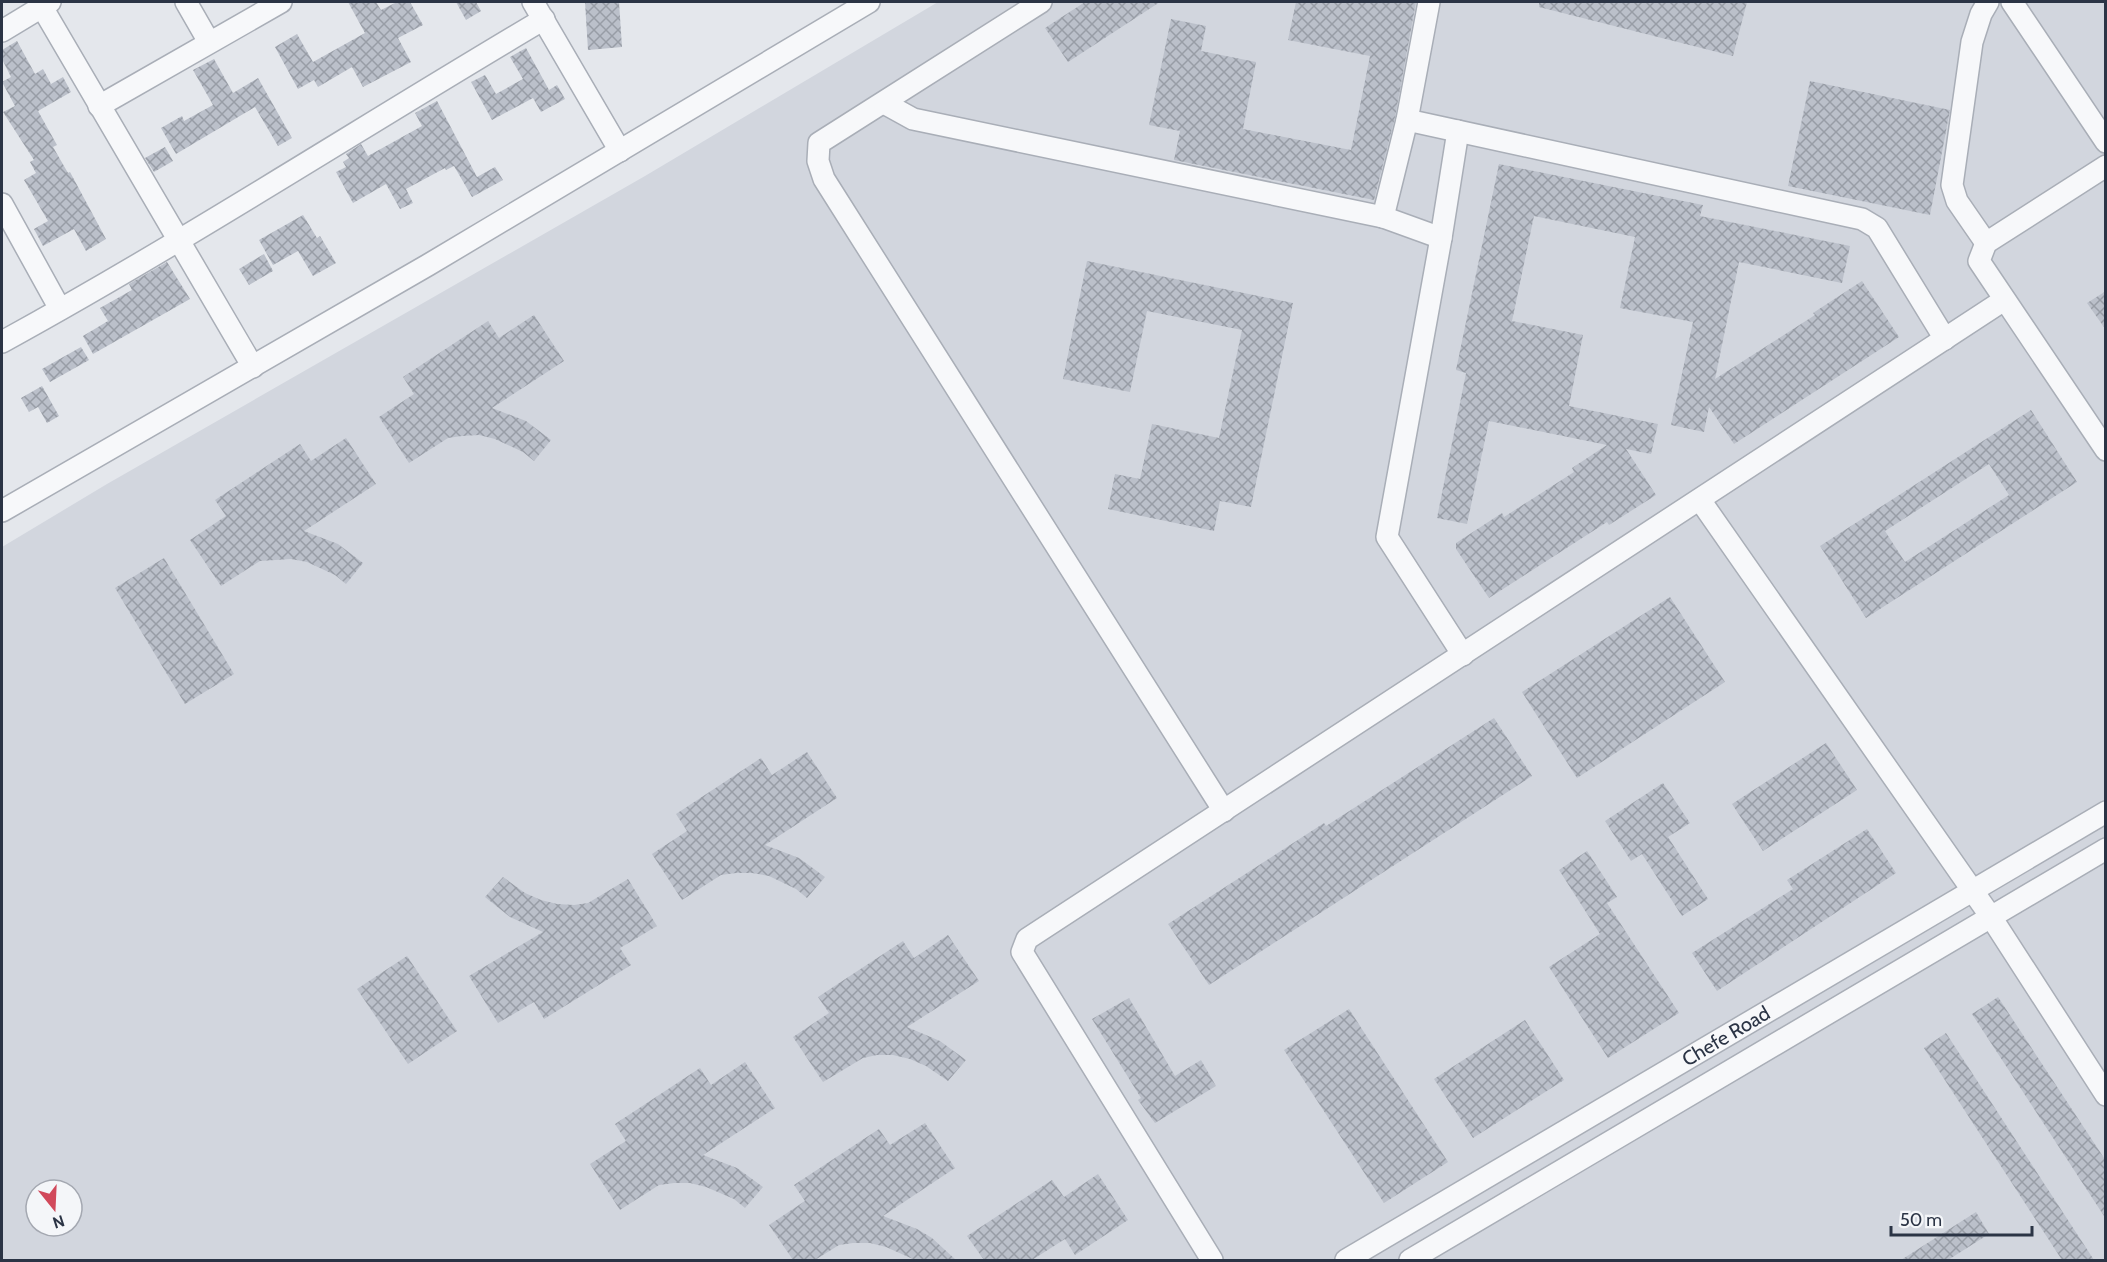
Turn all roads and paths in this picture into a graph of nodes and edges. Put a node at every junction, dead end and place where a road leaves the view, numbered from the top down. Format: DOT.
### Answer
graph roads {
  1 [pos="186,2"];
  2 [pos="281,2"];
  3 [pos="869,2"];
  4 [pos="1041,2"];
  5 [pos="1429,2"];
  6 [pos="1988,2"];
  7 [pos="2012,2"];
  8 [pos="46,4"];
  9 [pos="538,10"];
  10 [pos="2,31"];
  11 [pos="209,42"];
  12 [pos="884,103"];
  13 [pos="99,106"];
  14 [pos="1407,120"];
  15 [pos="1458,131"];
  16 [pos="2106,142"];
  17 [pos="620,151"];
  18 [pos="2106,166"];
  19 [pos="2,204"];
  20 [pos="1383,217"];
  21 [pos="1441,238"];
  22 [pos="178,241"];
  23 [pos="1986,243"];
  24 [pos="2004,300"];
  25 [pos="60,309"];
  26 [pos="1945,339"];
  27 [pos="2,342"];
  28 [pos="253,367"];
  29 [pos="2106,450"];
  30 [pos="1700,500"];
  31 [pos="2,511"];
  32 [pos="1463,655"];
  33 [pos="1224,811"];
  34 [pos="2106,812"];
  35 [pos="2106,849"];
  36 [pos="1973,891"];
  37 [pos="1991,916"];
  38 [pos="2106,1095"];
  39 [pos="1212,1260"];
  40 [pos="1346,1260"];
  41 [pos="1410,1260"];
  1 -- 11 [label="street"];
  2 -- 11 [label="street"];
  3 -- 17 [label="street"];
  4 -- 12 [label="street"];
  5 -- 14 [label="street"];
  6 -- 23 [label="street"];
  7 -- 16 [label="street"];
  8 -- 10 [label="street"];
  8 -- 13 [label="street"];
  9 -- 17 [label="street"];
  9 -- 22 [label="street"];
  11 -- 13 [label="street"];
  12 -- 20 [label="street"];
  12 -- 33 [label="street"];
  13 -- 22 [label="street"];
  14 -- 15 [label="street"];
  14 -- 20 [label="street"];
  15 -- 21 [label="street"];
  15 -- 26 [label="street"];
  17 -- 28 [label="street"];
  18 -- 23 [label="street"];
  19 -- 25 [label="street"];
  20 -- 21 [label="street"];
  21 -- 32 [label="street"];
  22 -- 25 [label="street"];
  22 -- 28 [label="street"];
  23 -- 24 [label="street"];
  24 -- 26 [label="street"];
  24 -- 29 [label="street"];
  25 -- 27 [label="street"];
  26 -- 30 [label="street"];
  28 -- 31 [label="street"];
  30 -- 32 [label="street"];
  30 -- 36 [label="street"];
  32 -- 33 [label="street"];
  33 -- 39 [label="street"];
  34 -- 36 [label="street, Chefe Road"];
  35 -- 37 [label="street, Chefe Road"];
  36 -- 37 [label="street"];
  36 -- 40 [label="street, Chefe Road"];
  37 -- 38 [label="street"];
  37 -- 41 [label="street, Chefe Road"];
}
